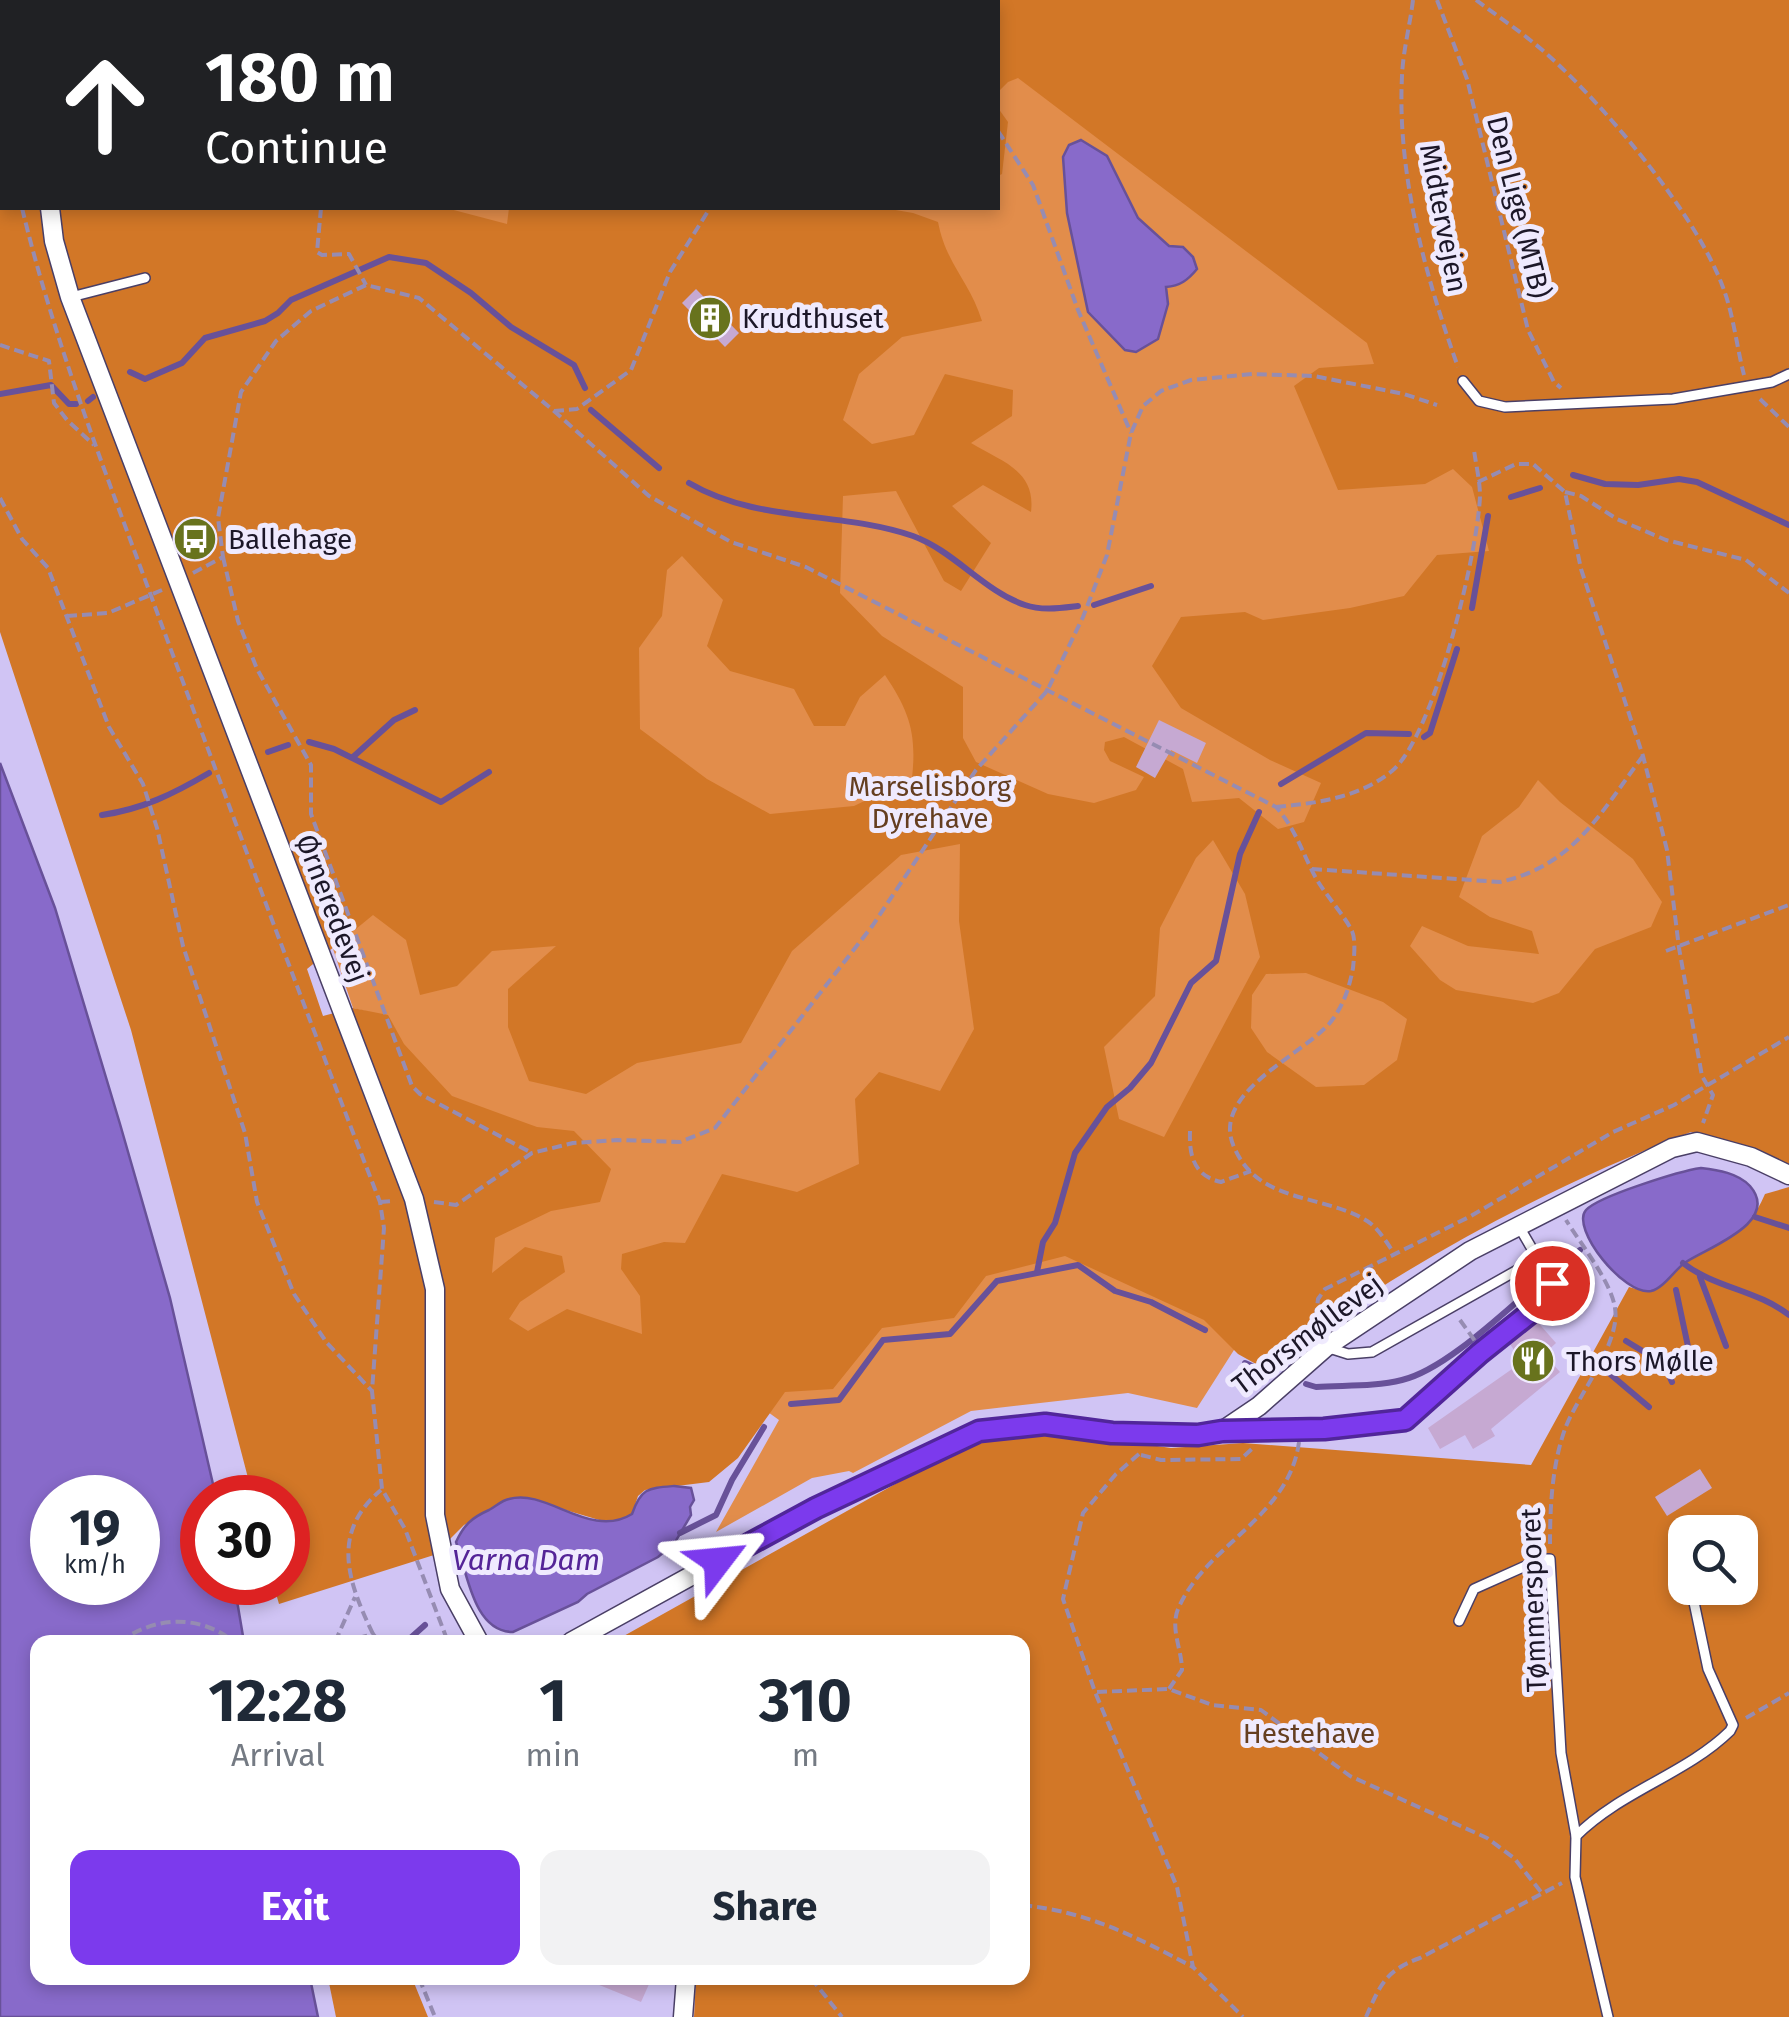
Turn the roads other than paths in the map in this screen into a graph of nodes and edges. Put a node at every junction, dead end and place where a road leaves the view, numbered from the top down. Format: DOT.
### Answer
graph roads {
  1 [pos="50,210"];
  2 [pos="146,278"];
  3 [pos="70,297"];
  4 [pos="1789,374"];
  5 [pos="1462,381"];
  6 [pos="1789,1175"];
  7 [pos="1518,1225"];
  8 [pos="1537,1259"];
  9 [pos="1326,1348"];
  10 [pos="1222,1431"];
  11 [pos="1695,1605"];
  12 [pos="1459,1621"];
  13 [pos="475,1635"];
  14 [pos="583,1635"];
  15 [pos="1576,1836"];
  16 [pos="685,1985"];
  17 [pos="683,2017"];
  18 [pos="1608,2017"];
  1 -- 3 [label="street, Ørneredevej"];
  2 -- 3 [label="lane"];
  3 -- 13 [label="street, Ørneredevej"];
  4 -- 5 [label="lane"];
  6 -- 7 [label="street, Thorsmøllevej"];
  7 -- 8 [label="lane"];
  7 -- 9 [label="street, Thorsmøllevej"];
  8 -- 9 [label="lane"];
  8 -- 10 [label="lane"];
  9 -- 10 [label="street, Thorsmøllevej"];
  10 -- 14 [label="street, Thorsmøllevej"];
  11 -- 15 [label="lane"];
  12 -- 15 [label="lane, Tømmersporet"];
  15 -- 18 [label="lane, Tømmersporet"];
  16 -- 17 [label="street"];
}
